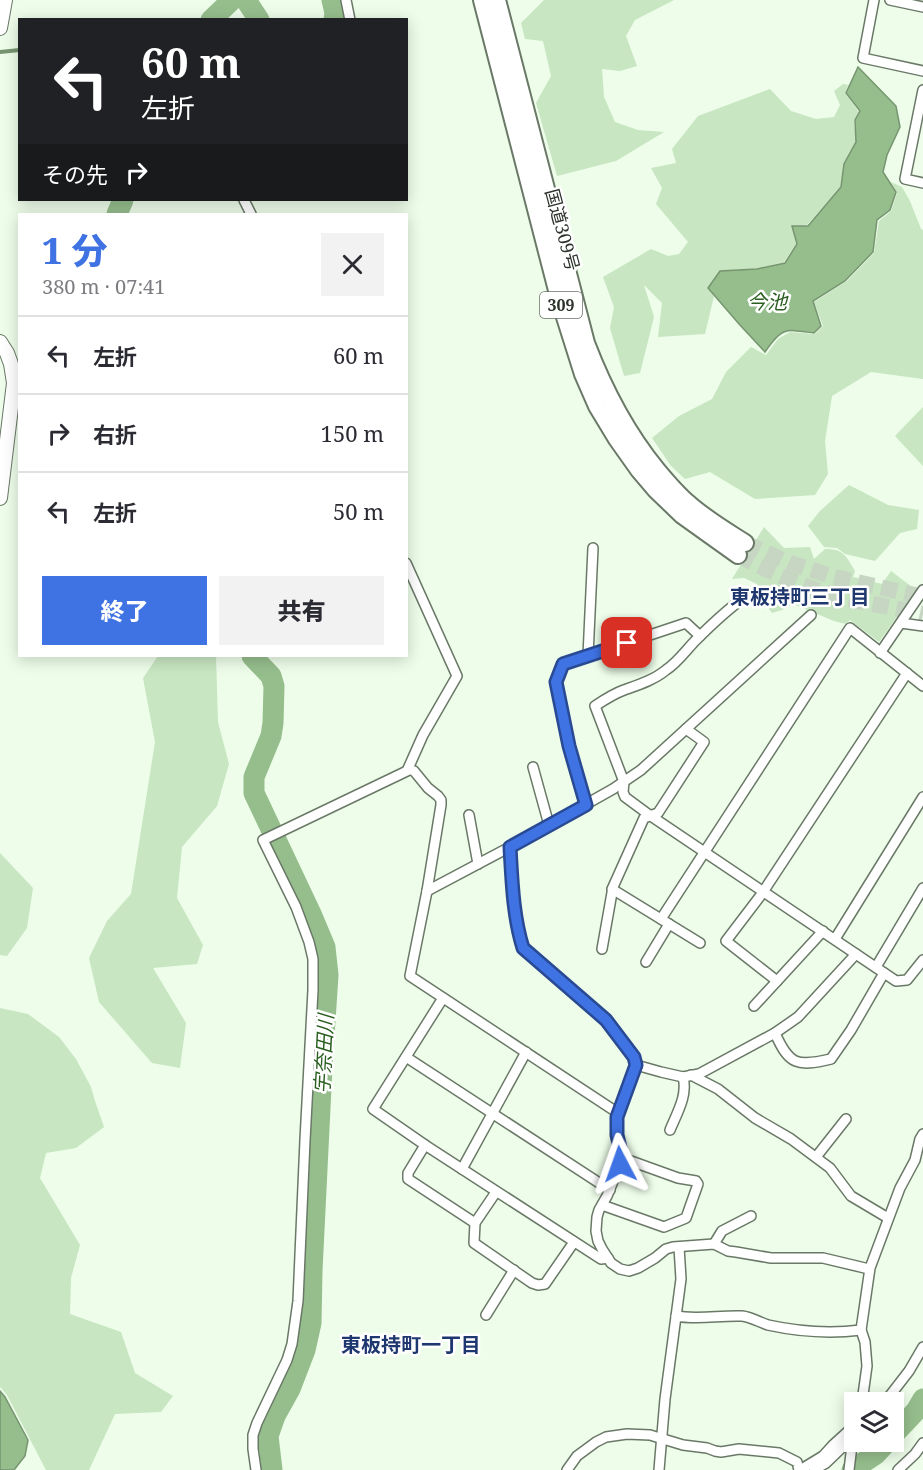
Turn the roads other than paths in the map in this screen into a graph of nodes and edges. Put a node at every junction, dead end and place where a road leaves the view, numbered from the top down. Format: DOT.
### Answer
graph roads {
  1 [pos="5,0"];
  2 [pos="345,0"];
  3 [pos="482,0"];
  4 [pos="497,0"];
  5 [pos="874,0"];
  6 [pos="890,0"];
  7 [pos="923,7"];
  8 [pos="350,18"];
  9 [pos="0,28"];
  10 [pos="923,71"];
  11 [pos="923,90"];
  12 [pos="923,183"];
  13 [pos="0,342"];
  14 [pos="0,498"];
  15 [pos="593,548"];
  16 [pos="408,567"];
  17 [pos="923,590"];
  18 [pos="749,594"];
  19 [pos="811,615"];
  20 [pos="901,623"];
  21 [pos="923,626"];
  22 [pos="700,636"];
  23 [pos="880,652"];
  24 [pos="588,656"];
  25 [pos="907,673"];
  26 [pos="923,686"];
  27 [pos="686,729"];
  28 [pos="533,767"];
  29 [pos="408,769"];
  30 [pos="624,782"];
  31 [pos="923,797"];
  32 [pos="586,805"];
  33 [pos="469,815"];
  34 [pos="650,816"];
  35 [pos="549,825"];
  36 [pos="510,847"];
  37 [pos="705,852"];
  38 [pos="478,864"];
  39 [pos="923,888"];
  40 [pos="612,889"];
  41 [pos="427,891"];
  42 [pos="763,892"];
  43 [pos="665,921"];
  44 [pos="822,932"];
  45 [pos="834,939"];
  46 [pos="700,943"];
  47 [pos="602,949"];
  48 [pos="856,954"];
  49 [pos="923,960"];
  50 [pos="646,962"];
  51 [pos="880,970"];
  52 [pos="777,981"];
  53 [pos="443,998"];
  54 [pos="754,1006"];
  55 [pos="775,1033"];
  56 [pos="526,1052"];
  57 [pos="406,1057"];
  58 [pos="636,1065"];
  59 [pos="687,1076"];
  60 [pos="492,1113"];
  61 [pos="618,1113"];
  62 [pos="846,1119"];
  63 [pos="670,1130"];
  64 [pos="923,1134"];
  65 [pos="425,1145"];
  66 [pos="816,1157"];
  67 [pos="620,1159"];
  68 [pos="919,1160"];
  69 [pos="462,1169"];
  70 [pos="610,1190"];
  71 [pos="496,1192"];
  72 [pos="602,1205"];
  73 [pos="751,1216"];
  74 [pos="888,1218"];
  75 [pos="475,1223"];
  76 [pos="574,1242"];
  77 [pos="714,1244"];
  78 [pos="679,1247"];
  79 [pos="608,1258"];
  80 [pos="869,1269"];
  81 [pos="514,1270"];
  82 [pos="486,1315"];
  83 [pos="676,1316"];
  84 [pos="861,1330"];
  85 [pos="923,1347"];
  86 [pos="863,1392"];
  87 [pos="893,1392"];
  88 [pos="844,1434"];
  89 [pos="663,1439"];
  90 [pos="923,1443"];
  91 [pos="844,1446"];
  92 [pos="852,1452"];
  93 [pos="256,1470"];
  94 [pos="567,1470"];
  95 [pos="659,1470"];
  96 [pos="800,1470"];
  97 [pos="814,1470"];
  98 [pos="849,1470"];
  99 [pos="898,1470"];
  1 -- 9 [label="street"];
  2 -- 8 [label="street"];
  3 -- 4 [label="highway, 国道309号 / 309"];
  5 -- 10 [label="street"];
  6 -- 7 [label="street"];
  11 -- 12 [label="street"];
  13 -- 14 [label="street"];
  15 -- 24 [label="street"];
  16 -- 29 [label="street"];
  17 -- 20 [label="street"];
  18 -- 22 [label="street"];
  19 -- 27 [label="street"];
  20 -- 21 [label="street"];
  20 -- 23 [label="street"];
  22 -- 24 [label="street"];
  22 -- 30 [label="street"];
  23 -- 25 [label="street"];
  23 -- 37 [label="street"];
  24 -- 32 [label="street"];
  25 -- 26 [label="street"];
  25 -- 42 [label="street"];
  27 -- 30 [label="street"];
  27 -- 34 [label="street"];
  28 -- 35 [label="street"];
  29 -- 41 [label="street"];
  29 -- 93 [label="street"];
  30 -- 32 [label="street"];
  30 -- 34 [label="street"];
  31 -- 45 [label="street"];
  32 -- 35 [label="street"];
  33 -- 38 [label="street"];
  34 -- 37 [label="street"];
  34 -- 40 [label="street"];
  35 -- 36 [label="street"];
  36 -- 38 [label="street"];
  36 -- 58 [label="street"];
  37 -- 42 [label="street"];
  37 -- 43 [label="street"];
  38 -- 41 [label="street"];
  39 -- 51 [label="street"];
  40 -- 43 [label="street"];
  40 -- 47 [label="street"];
  41 -- 53 [label="street"];
  42 -- 44 [label="street"];
  42 -- 52 [label="street"];
  43 -- 46 [label="street"];
  43 -- 50 [label="street"];
  44 -- 45 [label="street"];
  44 -- 52 [label="street"];
  45 -- 48 [label="street"];
  48 -- 51 [label="street"];
  48 -- 55 [label="street"];
  49 -- 51 [label="street"];
  51 -- 55 [label="street"];
  52 -- 54 [label="street"];
  53 -- 56 [label="street"];
  53 -- 57 [label="street"];
  55 -- 59 [label="street"];
  56 -- 60 [label="street"];
  56 -- 61 [label="street"];
  57 -- 60 [label="street"];
  57 -- 65 [label="street"];
  58 -- 59 [label="street"];
  58 -- 61 [label="street"];
  59 -- 63 [label="street"];
  59 -- 66 [label="street"];
  60 -- 69 [label="street"];
  60 -- 70 [label="street"];
  61 -- 67 [label="street"];
  62 -- 66 [label="street"];
  64 -- 68 [label="street"];
  65 -- 69 [label="street"];
  65 -- 75 [label="street"];
  66 -- 74 [label="street"];
  67 -- 70 [label="street"];
  67 -- 72 [label="street"];
  68 -- 74 [label="street"];
  69 -- 71 [label="street"];
  70 -- 72 [label="street"];
  71 -- 75 [label="street"];
  71 -- 76 [label="street"];
  72 -- 79 [label="street"];
  73 -- 77 [label="street"];
  74 -- 80 [label="street"];
  75 -- 81 [label="street"];
  76 -- 79 [label="street"];
  76 -- 81 [label="street"];
  77 -- 78 [label="street"];
  77 -- 80 [label="street"];
  78 -- 79 [label="street"];
  78 -- 83 [label="street"];
  80 -- 84 [label="street"];
  81 -- 82 [label="street"];
  83 -- 84 [label="street"];
  83 -- 89 [label="street"];
  84 -- 86 [label="street"];
  85 -- 87 [label="street"];
  88 -- 96 [label="street"];
  89 -- 94 [label="street"];
  89 -- 95 [label="street"];
  89 -- 96 [label="street"];
  90 -- 99 [label="street"];
  91 -- 97 [label="street"];
  92 -- 98 [label="street"];
}
